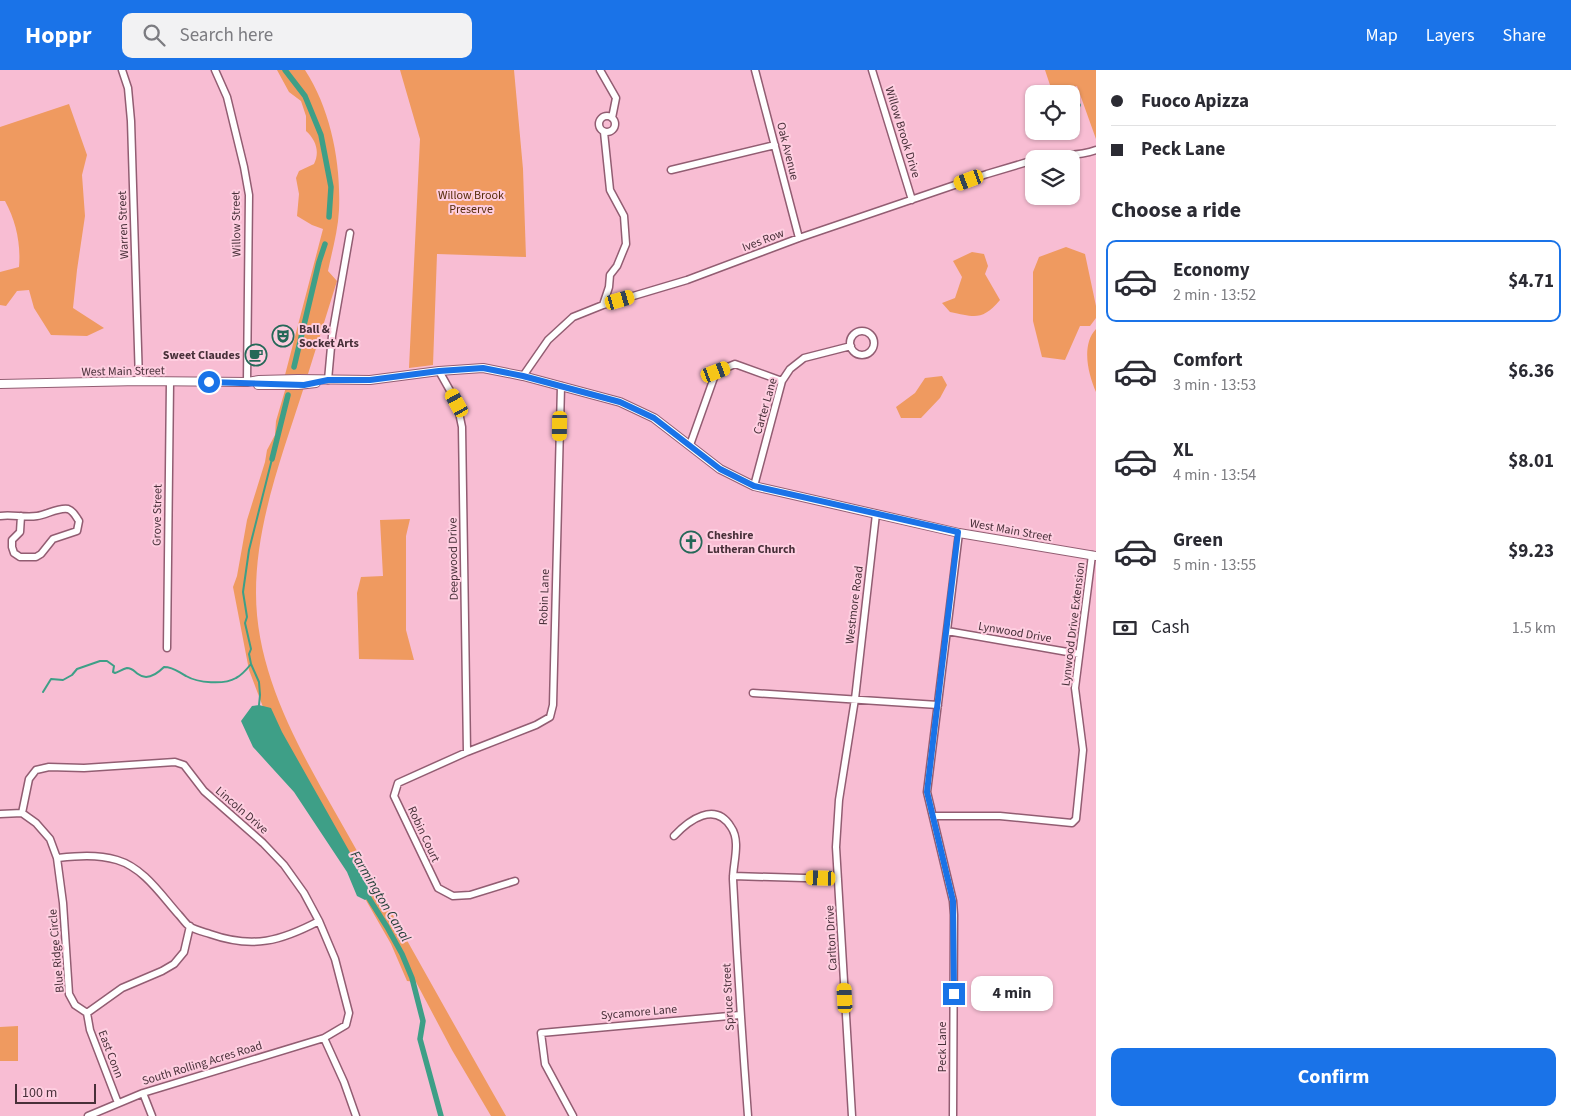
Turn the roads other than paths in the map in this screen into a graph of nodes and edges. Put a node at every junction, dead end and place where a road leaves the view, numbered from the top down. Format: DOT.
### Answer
graph roads {
  1 [pos="122,70"];
  2 [pos="215,70"];
  3 [pos="600,70"];
  4 [pos="755,70"];
  5 [pos="872,70"];
  6 [pos="612,118"];
  7 [pos="604,132"];
  8 [pos="775,145"];
  9 [pos="1096,150"];
  10 [pos="1080,154"];
  11 [pos="1025,163"];
  12 [pos="671,170"];
  13 [pos="912,200"];
  14 [pos="350,233"];
  15 [pos="798,238"];
  16 [pos="603,305"];
  17 [pos="851,346"];
  18 [pos="439,371"];
  19 [pos="523,376"];
  20 [pos="328,380"];
  21 [pos="782,381"];
  22 [pos="139,382"];
  23 [pos="170,382"];
  24 [pos="247,382"];
  25 [pos="0,384"];
  26 [pos="561,386"];
  27 [pos="690,445"];
  28 [pos="754,486"];
  29 [pos="876,514"];
  30 [pos="0,516"];
  31 [pos="21,516"];
  32 [pos="958,532"];
  33 [pos="1094,556"];
  34 [pos="948,631"];
  35 [pos="167,648"];
  36 [pos="1080,654"];
  37 [pos="753,693"];
  38 [pos="854,699"];
  39 [pos="938,705"];
  40 [pos="467,752"];
  41 [pos="22,813"];
  42 [pos="0,814"];
  43 [pos="933,816"];
  44 [pos="674,836"];
  45 [pos="56,858"];
  46 [pos="733,876"];
  47 [pos="838,879"];
  48 [pos="515,881"];
  49 [pos="319,921"];
  50 [pos="190,926"];
  51 [pos="86,1013"];
  52 [pos="740,1015"];
  53 [pos="324,1038"];
  54 [pos="143,1093"];
  55 [pos="118,1102"];
  56 [pos="88,1116"];
  57 [pos="152,1116"];
  58 [pos="355,1116"];
  59 [pos="573,1116"];
  60 [pos="748,1116"];
  61 [pos="852,1116"];
  62 [pos="953,1116"];
  1 -- 22 [label="street, Warren Street"];
  2 -- 24 [label="street, Willow Street"];
  3 -- 6 [label="street"];
  4 -- 8 [label="street, Oak Avenue"];
  5 -- 13 [label="street, Willow Brook Drive"];
  6 -- 7 [label="street"];
  6 -- 7 [label="street"];
  7 -- 16 [label="street"];
  8 -- 12 [label="street"];
  8 -- 15 [label="street, Oak Avenue"];
  9 -- 10 [label="street"];
  11 -- 13 [label="street, Ives Row"];
  13 -- 15 [label="street, Ives Row"];
  14 -- 20 [label="street"];
  15 -- 16 [label="street, Ives Row"];
  16 -- 19 [label="street, Ives Row"];
  17 -- 21 [label="street, Carter Lane"];
  18 -- 19 [label="main road, West Main Street"];
  18 -- 20 [label="main road, West Main Street"];
  18 -- 40 [label="street, Deepwood Drive"];
  19 -- 26 [label="main road, West Main Street"];
  20 -- 24 [label="main road, West Main Street"];
  21 -- 27 [label="street"];
  21 -- 28 [label="street, Carter Lane"];
  22 -- 23 [label="main road, West Main Street"];
  22 -- 25 [label="main road, West Main Street"];
  23 -- 24 [label="main road, West Main Street"];
  23 -- 35 [label="street, Grove Street"];
  26 -- 27 [label="main road, West Main Street"];
  26 -- 40 [label="street, Robin Lane"];
  27 -- 28 [label="main road, West Main Street"];
  28 -- 29 [label="main road, West Main Street"];
  29 -- 32 [label="main road, West Main Street"];
  29 -- 38 [label="street, Westmore Road"];
  30 -- 31 [label="street"];
  31 -- 31 [label="street"];
  32 -- 33 [label="main road, West Main Street"];
  32 -- 34 [label="street, Peck Lane"];
  33 -- 36 [label="street, Lynwood Drive Extension"];
  34 -- 36 [label="street, Lynwood Drive"];
  34 -- 39 [label="street, Peck Lane"];
  36 -- 43 [label="street, Lynwood Drive Extension"];
  37 -- 38 [label="street"];
  38 -- 39 [label="street"];
  38 -- 47 [label="street, Carlton Drive"];
  39 -- 43 [label="street, Peck Lane"];
  40 -- 48 [label="street, Robin Court"];
  41 -- 42 [label="street"];
  41 -- 45 [label="street, Blue Ridge Circle"];
  41 -- 49 [label="street, Lincoln Drive"];
  43 -- 62 [label="street, Peck Lane"];
  44 -- 46 [label="street, Spruce Street"];
  45 -- 50 [label="street"];
  45 -- 51 [label="street, Blue Ridge Circle"];
  46 -- 47 [label="street"];
  46 -- 52 [label="street, Spruce Street"];
  47 -- 61 [label="street, Carlton Drive"];
  49 -- 50 [label="street"];
  49 -- 53 [label="street, Lincoln Drive"];
  50 -- 51 [label="street"];
  51 -- 55 [label="street, East Conn"];
  52 -- 59 [label="street, Sycamore Lane"];
  52 -- 60 [label="street, Spruce Street"];
  53 -- 54 [label="street, South Rolling Acres Road"];
  53 -- 58 [label="street"];
  54 -- 55 [label="street, South Rolling Acres Road"];
  54 -- 57 [label="street"];
  55 -- 56 [label="street, South Rolling Acres Road"];
}
